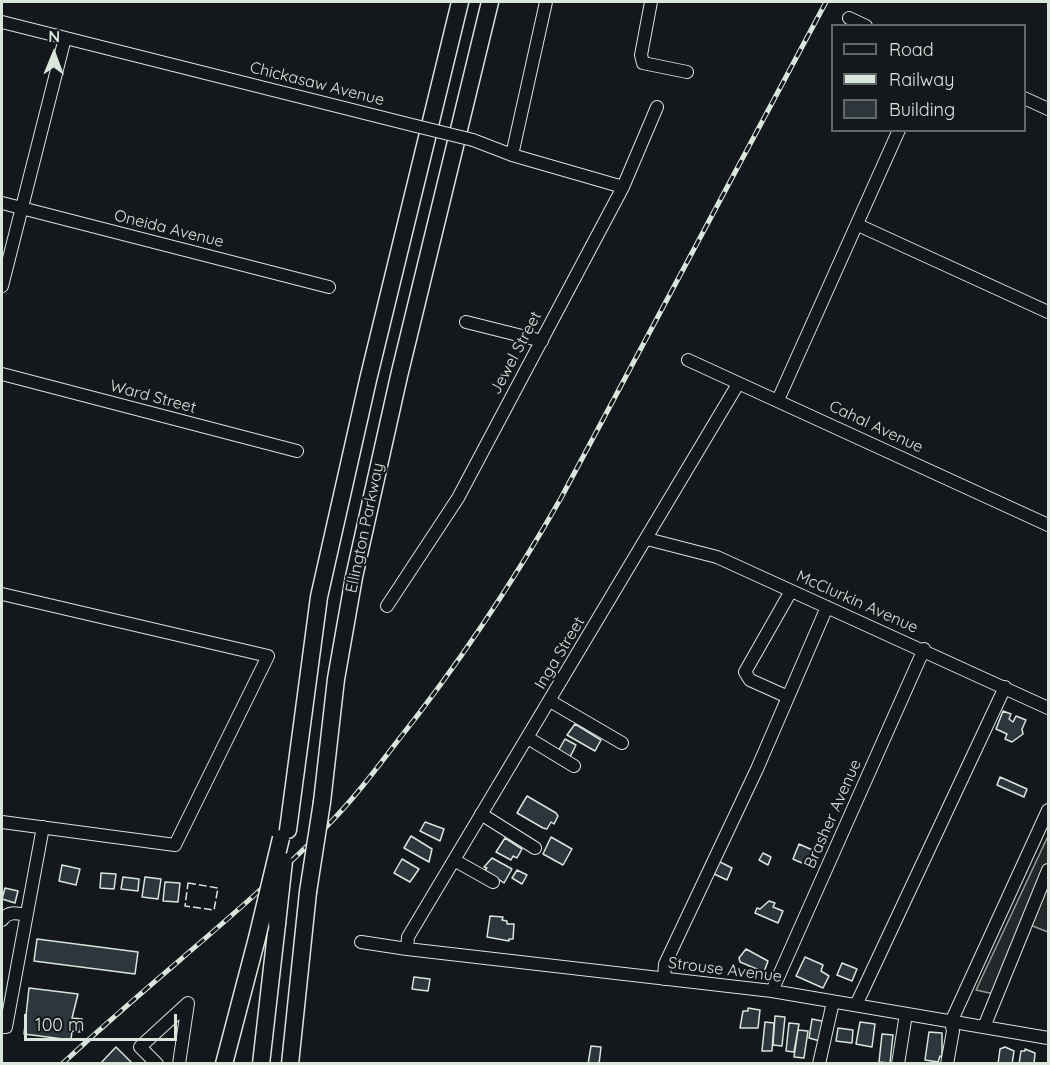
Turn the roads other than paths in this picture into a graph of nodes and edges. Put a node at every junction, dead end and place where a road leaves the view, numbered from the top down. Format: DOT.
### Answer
graph roads {
  1 [pos="460,2"];
  2 [pos="490,2"];
  3 [pos="546,2"];
  4 [pos="651,2"];
  5 [pos="849,18"];
  6 [pos="2,22"];
  7 [pos="862,24"];
  8 [pos="65,38"];
  9 [pos="687,72"];
  10 [pos="1026,99"];
  11 [pos="657,107"];
  12 [pos="1048,109"];
  13 [pos="898,132"];
  14 [pos="512,155"];
  15 [pos="623,188"];
  16 [pos="2,203"];
  17 [pos="21,208"];
  18 [pos="858,225"];
  19 [pos="2,286"];
  20 [pos="329,287"];
  21 [pos="1048,312"];
  22 [pos="466,322"];
  23 [pos="542,341"];
  24 [pos="688,360"];
  25 [pos="2,374"];
  26 [pos="738,384"];
  27 [pos="778,400"];
  28 [pos="297,451"];
  29 [pos="1048,525"];
  30 [pos="647,539"];
  31 [pos="791,591"];
  32 [pos="2,594"];
  33 [pos="387,606"];
  34 [pos="827,607"];
  35 [pos="924,650"];
  36 [pos="1005,687"];
  37 [pos="788,698"];
  38 [pos="550,701"];
  39 [pos="1048,708"];
  40 [pos="528,738"];
  41 [pos="622,743"];
  42 [pos="574,766"];
  43 [pos="1048,810"];
  44 [pos="482,814"];
  45 [pos="2,822"];
  46 [pos="43,827"];
  47 [pos="284,834"];
  48 [pos="535,848"];
  49 [pos="454,860"];
  50 [pos="1048,870"];
  51 [pos="493,882"];
  52 [pos="27,915"];
  53 [pos="2,920"];
  54 [pos="361,942"];
  55 [pos="407,943"];
  56 [pos="664,979"];
  57 [pos="772,991"];
  58 [pos="833,1002"];
  59 [pos="856,1005"];
  60 [pos="906,1014"];
  61 [pos="951,1022"];
  62 [pos="4,1027"];
  63 [pos="984,1027"];
  64 [pos="1048,1038"];
  65 [pos="157,1064"];
  66 [pos="179,1064"];
  67 [pos="224,1064"];
  68 [pos="261,1064"];
  69 [pos="290,1064"];
  70 [pos="819,1064"];
  71 [pos="898,1064"];
  72 [pos="947,1064"];
  1 -- 47 [label="highway, Ellington Parkway"];
  2 -- 69 [label="highway, Ellington Parkway, bridge"];
  3 -- 14 [label="street"];
  4 -- 9 [label="street"];
  5 -- 7 [label="street"];
  6 -- 8 [label="street, Chickasaw Avenue"];
  8 -- 14 [label="street, Chickasaw Avenue, bridge"];
  8 -- 17 [label="street"];
  10 -- 12 [label="street"];
  11 -- 15 [label="street, Jewel Street"];
  13 -- 18 [label="street"];
  14 -- 15 [label="street, Chickasaw Avenue"];
  15 -- 23 [label="street, Jewel Street"];
  16 -- 17 [label="street, Oneida Avenue"];
  17 -- 19 [label="street"];
  17 -- 20 [label="street, Oneida Avenue"];
  18 -- 21 [label="street"];
  18 -- 27 [label="street"];
  22 -- 23 [label="street"];
  23 -- 33 [label="street, Jewel Street"];
  24 -- 26 [label="street, Cahal Avenue"];
  25 -- 28 [label="street, Ward Street"];
  26 -- 27 [label="street, Cahal Avenue"];
  26 -- 30 [label="street, Inga Street"];
  27 -- 29 [label="street, Cahal Avenue"];
  30 -- 31 [label="street, McClurkin Avenue"];
  30 -- 38 [label="street, Inga Street"];
  31 -- 34 [label="street, McClurkin Avenue"];
  31 -- 37 [label="street"];
  32 -- 46 [label="street"];
  34 -- 35 [label="street, McClurkin Avenue"];
  34 -- 37 [label="street"];
  35 -- 36 [label="street, McClurkin Avenue"];
  35 -- 57 [label="street, Brasher Avenue"];
  36 -- 39 [label="street, McClurkin Avenue"];
  36 -- 59 [label="street"];
  37 -- 56 [label="street"];
  38 -- 40 [label="street, Inga Street"];
  38 -- 41 [label="street"];
  40 -- 42 [label="street"];
  40 -- 44 [label="street, Inga Street"];
  43 -- 61 [label="street"];
  44 -- 48 [label="street"];
  44 -- 49 [label="street, Inga Street"];
  45 -- 46 [label="street"];
  46 -- 52 [label="street"];
  47 -- 67 [label="highway, bridge"];
  47 -- 68 [label="highway, bridge"];
  49 -- 51 [label="street"];
  49 -- 55 [label="street, Inga Street"];
  50 -- 63 [label="street"];
  52 -- 53 [label="street"];
  52 -- 62 [label="street"];
  54 -- 55 [label="street, Strouse Avenue"];
  55 -- 56 [label="street, Strouse Avenue"];
  56 -- 57 [label="street, Strouse Avenue"];
  57 -- 58 [label="street, Strouse Avenue"];
  58 -- 59 [label="street, Strouse Avenue"];
  58 -- 70 [label="street"];
  59 -- 60 [label="street, Strouse Avenue"];
  60 -- 61 [label="street, Strouse Avenue"];
  60 -- 71 [label="street"];
  61 -- 63 [label="street, Strouse Avenue"];
  61 -- 72 [label="street"];
  63 -- 64 [label="street, Strouse Avenue"];
  65 -- 66 [label="street"];
}
